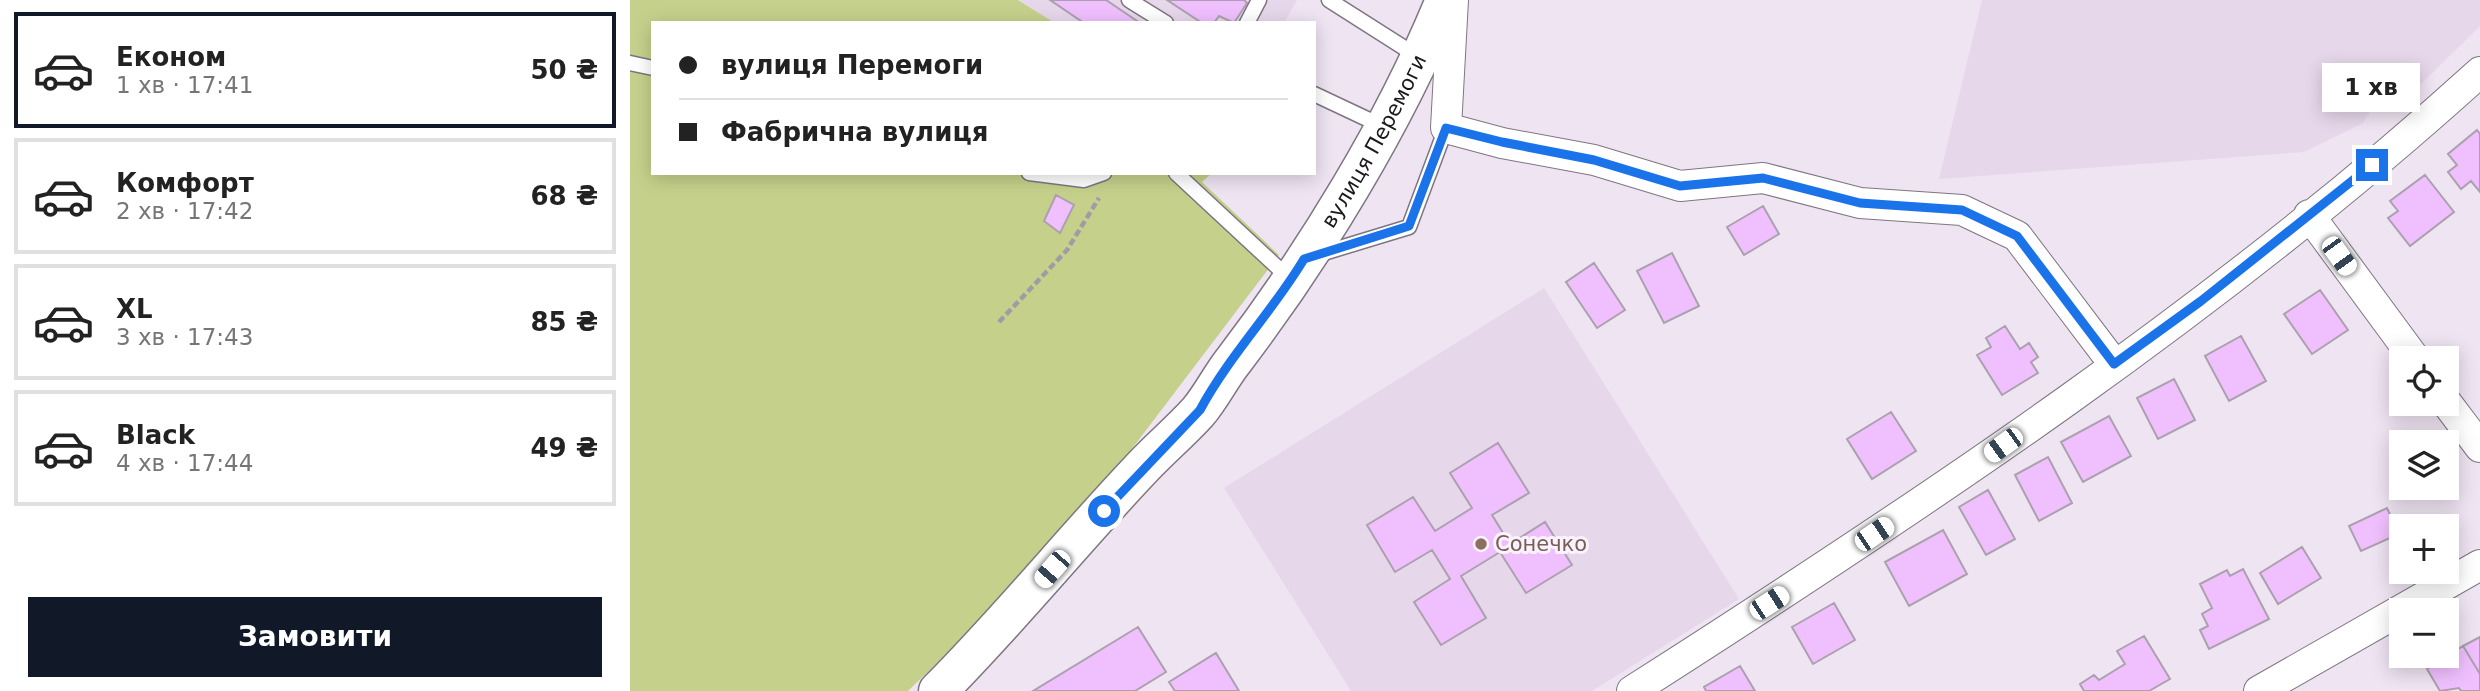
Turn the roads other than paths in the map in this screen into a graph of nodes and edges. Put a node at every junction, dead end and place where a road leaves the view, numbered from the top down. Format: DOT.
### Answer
graph roads {
  1 [pos="1129,0"];
  2 [pos="1259,0"];
  3 [pos="1329,0"];
  4 [pos="1445,0"];
  5 [pos="1453,0"];
  6 [pos="1163,21"];
  7 [pos="1248,21"];
  8 [pos="1419,57"];
  9 [pos="630,63"];
  10 [pos="651,68"];
  11 [pos="2480,72"];
  12 [pos="1316,95"];
  13 [pos="1382,126"];
  14 [pos="1446,128"];
  15 [pos="1045,175"];
  16 [pos="1098,175"];
  17 [pos="1179,175"];
  18 [pos="2309,215"];
  19 [pos="1298,270"];
  20 [pos="2405,346"];
  21 [pos="2114,364"];
  22 [pos="2457,416"];
  23 [pos="2480,447"];
  24 [pos="2480,565"];
  25 [pos="938,691"];
  26 [pos="1632,691"];
  27 [pos="2259,691"];
  1 -- 6 [label="lane"];
  2 -- 7 [label="lane"];
  3 -- 8 [label="lane"];
  4 -- 8 [label="street, вулиця Перемоги"];
  5 -- 14 [label="street"];
  8 -- 13 [label="street, вулиця Перемоги"];
  9 -- 10 [label="lane"];
  11 -- 18 [label="street"];
  12 -- 13 [label="lane"];
  13 -- 19 [label="street, вулиця Перемоги"];
  14 -- 19 [label="lane"];
  14 -- 21 [label="street"];
  15 -- 16 [label="lane"];
  17 -- 19 [label="lane"];
  18 -- 20 [label="street"];
  18 -- 21 [label="street"];
  19 -- 25 [label="street, вулиця Перемоги"];
  21 -- 26 [label="street"];
  22 -- 23 [label="street"];
  24 -- 27 [label="street"];
}
